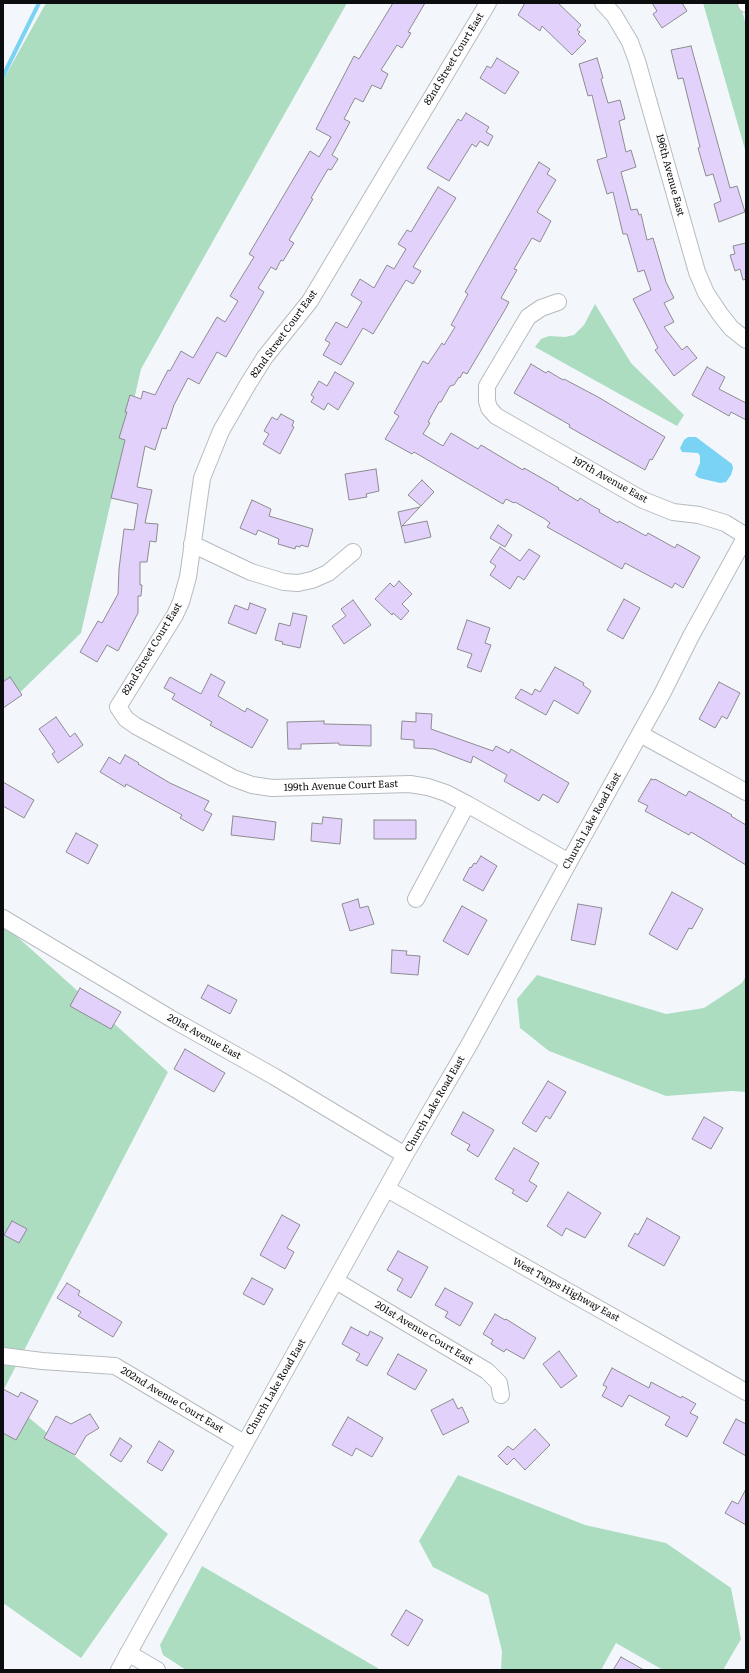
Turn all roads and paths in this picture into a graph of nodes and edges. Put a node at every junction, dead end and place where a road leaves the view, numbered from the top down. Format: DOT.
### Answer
graph roads {
  1 [pos="488,3"];
  2 [pos="603,3"];
  3 [pos="558,302"];
  4 [pos="746,340"];
  5 [pos="746,536"];
  6 [pos="192,544"];
  7 [pos="354,552"];
  8 [pos="118,705"];
  9 [pos="640,734"];
  10 [pos="746,792"];
  11 [pos="467,804"];
  12 [pos="568,862"];
  13 [pos="416,899"];
  14 [pos="3,918"];
  15 [pos="405,1154"];
  16 [pos="387,1189"];
  17 [pos="336,1281"];
  18 [pos="3,1356"];
  19 [pos="746,1392"];
  20 [pos="501,1395"];
  21 [pos="244,1443"];
  22 [pos="128,1653"];
  23 [pos="119,1670"];
  24 [pos="157,1670"];
  1 -- 6 [label="street, 82nd Street Court East"];
  2 -- 4 [label="street, 196th Avenue East"];
  3 -- 5 [label="street, 197th Avenue East"];
  5 -- 9 [label="street, Church Lake Road East"];
  6 -- 7 [label="street"];
  6 -- 8 [label="street, 82nd Street Court East"];
  8 -- 11 [label="street, 199th Avenue Court East"];
  9 -- 10 [label="street"];
  9 -- 12 [label="street, Church Lake Road East"];
  11 -- 12 [label="street, 199th Avenue Court East"];
  11 -- 13 [label="street"];
  12 -- 15 [label="street, Church Lake Road East"];
  14 -- 15 [label="street, 201st Avenue East"];
  15 -- 16 [label="street, Church Lake Road East"];
  16 -- 17 [label="street, Church Lake Road East"];
  16 -- 19 [label="street, West Tapps Highway East"];
  17 -- 20 [label="street, 201st Avenue Court East"];
  17 -- 21 [label="street, Church Lake Road East"];
  18 -- 21 [label="street, 202nd Avenue Court East"];
  21 -- 22 [label="street, Church Lake Road East"];
  22 -- 23 [label="street, Church Lake Road East"];
  22 -- 24 [label="street"];
}
